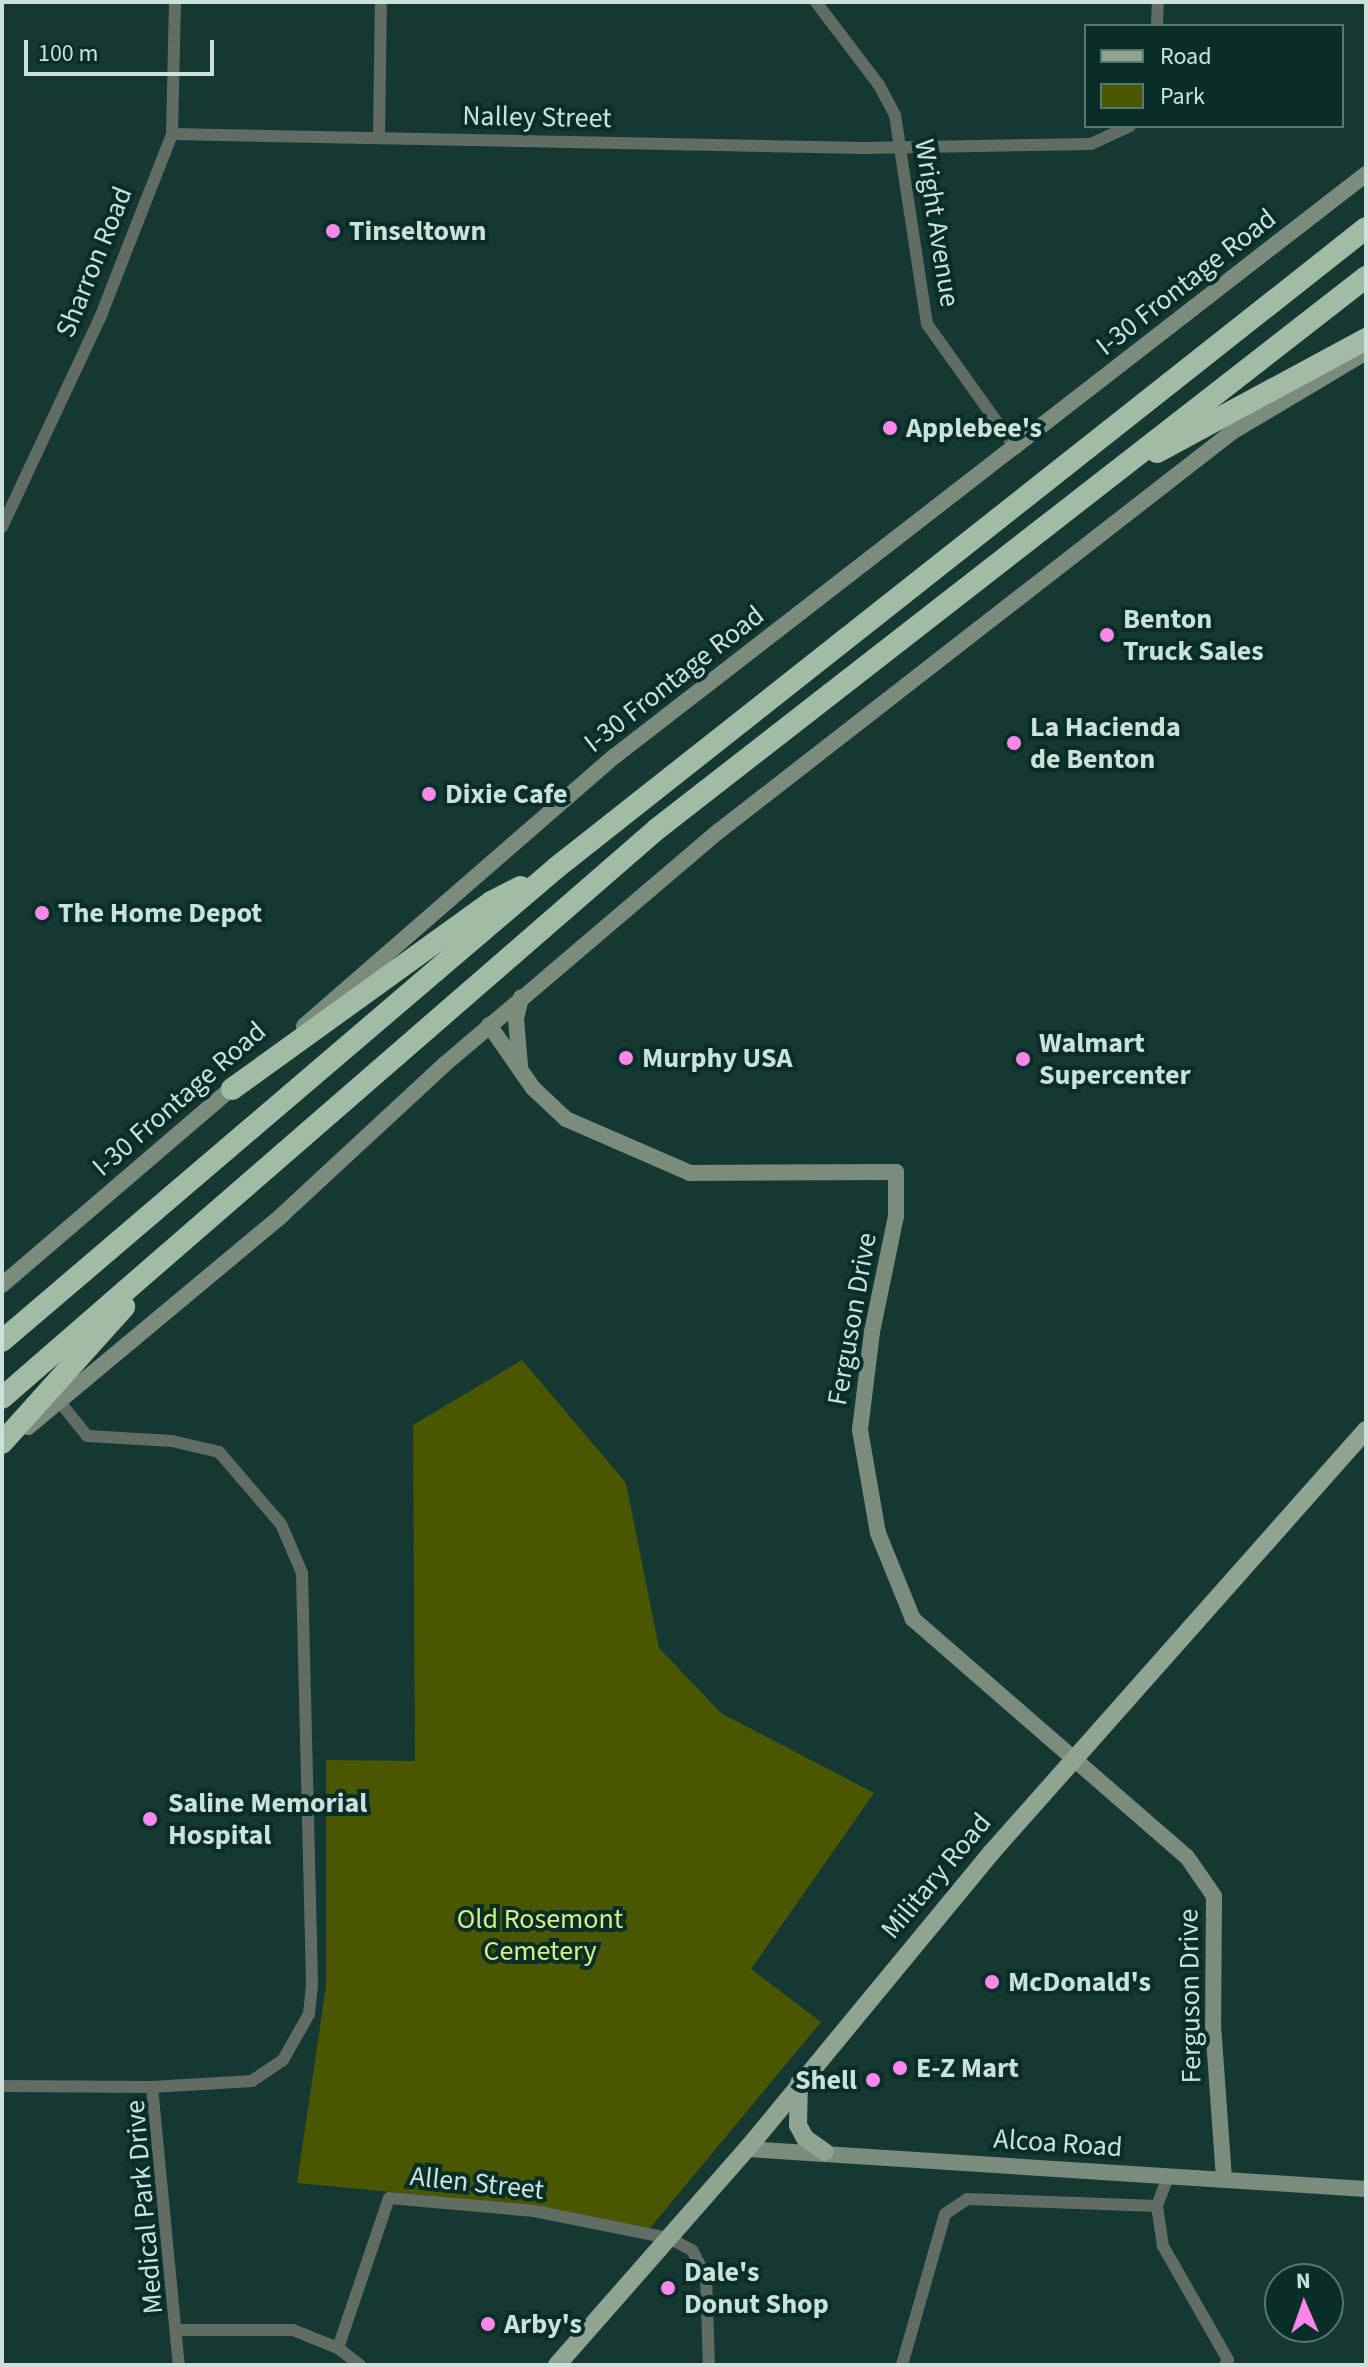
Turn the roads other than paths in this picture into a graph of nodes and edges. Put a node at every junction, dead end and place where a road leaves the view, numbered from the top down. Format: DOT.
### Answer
graph roads {
  1 [pos="175,2"];
  2 [pos="381,2"];
  3 [pos="816,2"];
  4 [pos="1158,2"];
  5 [pos="1157,24"];
  6 [pos="1126,128"];
  7 [pos="172,134"];
  8 [pos="379,137"];
  9 [pos="902,146"];
  10 [pos="1366,174"];
  11 [pos="1366,228"];
  12 [pos="1366,277"];
  13 [pos="1366,339"];
  14 [pos="1366,352"];
  15 [pos="1016,449"];
  16 [pos="1099,483"];
  17 [pos="2,527"];
  18 [pos="556,868"];
  19 [pos="521,998"];
  20 [pos="489,1025"];
  21 [pos="522,1071"];
  22 [pos="232,1089"];
  23 [pos="183,1242"];
  24 [pos="2,1285"];
  25 [pos="2,1341"];
  26 [pos="2,1398"];
  27 [pos="59,1401"];
  28 [pos="1366,1430"];
  29 [pos="2,1446"];
  30 [pos="1072,1760"];
  31 [pos="799,2083"];
  32 [pos="2,2086"];
  33 [pos="152,2087"];
  34 [pos="747,2149"];
  35 [pos="825,2152"];
  36 [pos="1168,2177"];
  37 [pos="1224,2180"];
  38 [pos="1366,2189"];
  39 [pos="1157,2206"];
  40 [pos="669,2238"];
  41 [pos="180,2330"];
  42 [pos="338,2348"];
  43 [pos="179,2365"];
  44 [pos="360,2365"];
  45 [pos="557,2365"];
  46 [pos="709,2365"];
  47 [pos="902,2365"];
  48 [pos="1225,2365"];
  1 -- 7 [label="street, Sharron Road"];
  2 -- 8 [label="street"];
  3 -- 9 [label="street, Wright Avenue"];
  4 -- 5 [label="street"];
  6 -- 9 [label="street, Nalley Street"];
  7 -- 8 [label="street, Nalley Street"];
  7 -- 17 [label="street, Sharron Road"];
  8 -- 9 [label="street, Nalley Street"];
  9 -- 15 [label="street, Wright Avenue"];
  10 -- 15 [label="main road, I-30 Frontage Road"];
  11 -- 18 [label="highway"];
  12 -- 16 [label="highway"];
  13 -- 16 [label="highway"];
  14 -- 19 [label="main road"];
  15 -- 22 [label="main road, I-30 Frontage Road"];
  16 -- 23 [label="highway"];
  18 -- 22 [label="highway"];
  18 -- 25 [label="highway"];
  19 -- 20 [label="main road"];
  19 -- 21 [label="main road"];
  20 -- 21 [label="main road, Ferguson Drive"];
  20 -- 27 [label="main road"];
  21 -- 30 [label="main road, Ferguson Drive"];
  22 -- 24 [label="main road, I-30 Frontage Road"];
  23 -- 26 [label="highway"];
  23 -- 29 [label="highway"];
  27 -- 29 [label="main road"];
  27 -- 33 [label="street, Medical Park Drive"];
  28 -- 30 [label="main road, Military Road"];
  30 -- 31 [label="main road, Military Road"];
  30 -- 37 [label="main road, Ferguson Drive"];
  31 -- 34 [label="main road, Military Road"];
  31 -- 35 [label="main road"];
  32 -- 33 [label="street"];
  33 -- 41 [label="street, Medical Park Drive"];
  34 -- 35 [label="main road, Alcoa Road"];
  34 -- 40 [label="main road, Military Road"];
  35 -- 36 [label="main road, Alcoa Road"];
  36 -- 37 [label="main road, Alcoa Road"];
  36 -- 39 [label="street"];
  37 -- 38 [label="main road, Alcoa Road"];
  39 -- 47 [label="street"];
  39 -- 48 [label="street"];
  40 -- 42 [label="street, Allen Street"];
  40 -- 45 [label="main road, Military Road"];
  40 -- 46 [label="street"];
  41 -- 42 [label="street"];
  41 -- 43 [label="street, Medical Park Drive"];
  42 -- 44 [label="street"];
}
